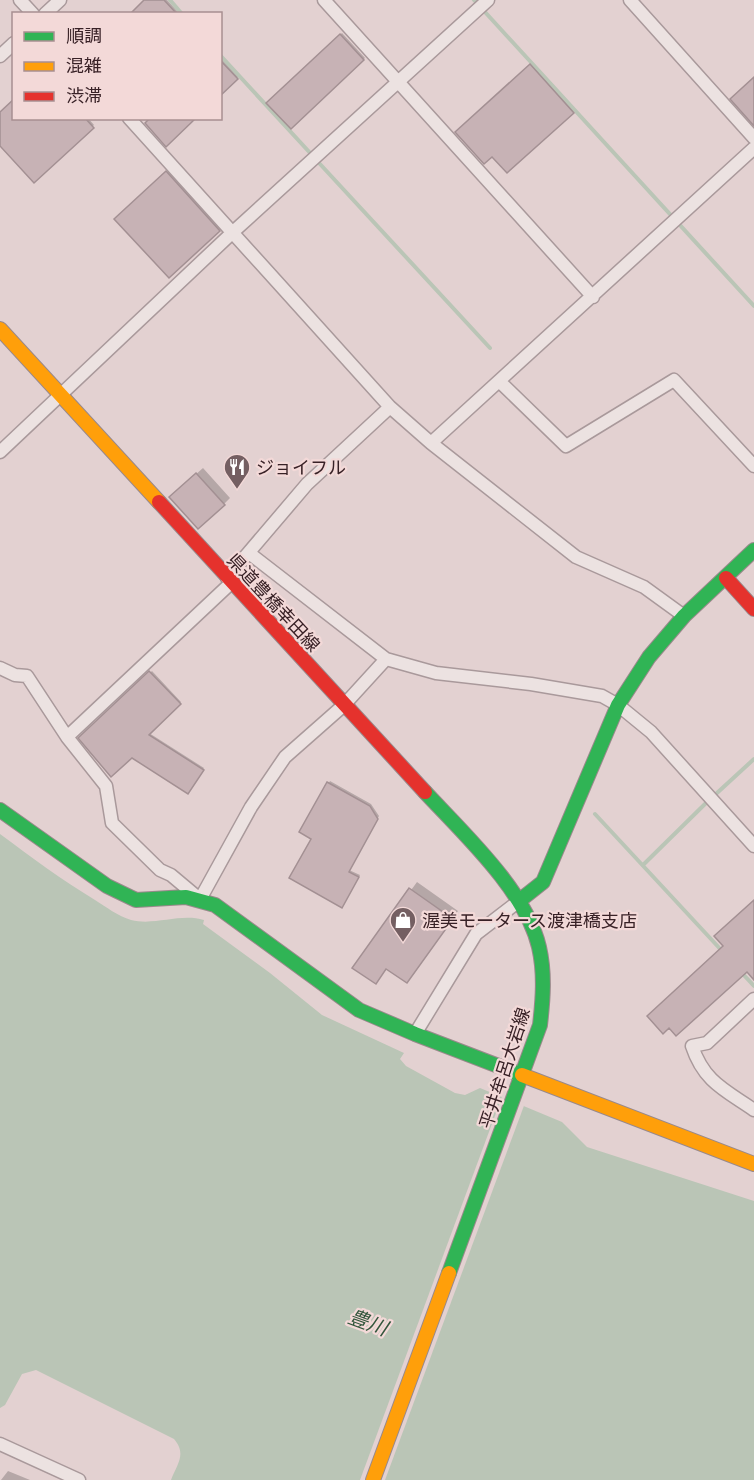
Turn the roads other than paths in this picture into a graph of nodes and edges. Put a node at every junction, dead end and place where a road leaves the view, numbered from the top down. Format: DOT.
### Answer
graph roads {
  1 [pos="20,0"];
  2 [pos="60,0"];
  3 [pos="324,0"];
  4 [pos="488,0"];
  5 [pos="630,0"];
  6 [pos="31,12"];
  7 [pos="47,12"];
  8 [pos="12,45"];
  9 [pos="0,56"];
  10 [pos="398,81"];
  11 [pos="131,120"];
  12 [pos="754,138"];
  13 [pos="754,148"];
  14 [pos="233,232"];
  15 [pos="593,297"];
  16 [pos="0,329"];
  17 [pos="499,381"];
  18 [pos="62,396"];
  19 [pos="390,407"];
  20 [pos="431,443"];
  21 [pos="0,452"];
  22 [pos="754,466"];
  23 [pos="754,550"];
  24 [pos="249,553"];
  25 [pos="726,578"];
  26 [pos="229,580"];
  27 [pos="754,609"];
  28 [pos="684,616"];
  29 [pos="386,659"];
  30 [pos="0,668"];
  31 [pos="344,705"];
  32 [pos="618,705"];
  33 [pos="67,736"];
  34 [pos="0,810"];
  35 [pos="754,846"];
  36 [pos="202,901"];
  37 [pos="519,901"];
  38 [pos="754,999"];
  39 [pos="415,1034"];
  40 [pos="522,1077"];
  41 [pos="754,1110"];
  42 [pos="754,1164"];
  43 [pos="0,1444"];
  44 [pos="79,1480"];
  45 [pos="373,1480"];
  1 -- 6 [label="street"];
  2 -- 7 [label="street"];
  3 -- 10 [label="street"];
  4 -- 10 [label="street"];
  5 -- 12 [label="street"];
  8 -- 9 [label="street"];
  10 -- 14 [label="street"];
  10 -- 15 [label="street"];
  11 -- 14 [label="street"];
  13 -- 15 [label="street"];
  14 -- 18 [label="street"];
  14 -- 19 [label="street"];
  15 -- 17 [label="street"];
  16 -- 18 [label="main road, 県道豊橋幸田線"];
  17 -- 20 [label="street"];
  17 -- 22 [label="street"];
  18 -- 21 [label="street"];
  18 -- 26 [label="main road, 県道豊橋幸田線"];
  19 -- 20 [label="street"];
  19 -- 24 [label="street"];
  20 -- 28 [label="street"];
  23 -- 25 [label="main road"];
  24 -- 26 [label="street"];
  24 -- 29 [label="street"];
  25 -- 27 [label="main road"];
  25 -- 28 [label="main road"];
  26 -- 31 [label="main road, 県道豊橋幸田線"];
  26 -- 33 [label="street"];
  28 -- 32 [label="main road"];
  29 -- 31 [label="street"];
  29 -- 32 [label="street"];
  30 -- 33 [label="street"];
  31 -- 36 [label="street"];
  31 -- 37 [label="main road, 県道豊橋幸田線"];
  32 -- 35 [label="street"];
  32 -- 37 [label="main road"];
  33 -- 36 [label="street"];
  34 -- 36 [label="main road"];
  36 -- 39 [label="main road"];
  37 -- 39 [label="street"];
  37 -- 40 [label="main road, 平井牟呂大岩線"];
  38 -- 41 [label="street"];
  39 -- 40 [label="main road"];
  40 -- 42 [label="main road"];
  40 -- 45 [label="main road, 平井牟呂大岩線"];
  43 -- 44 [label="street"];
}
